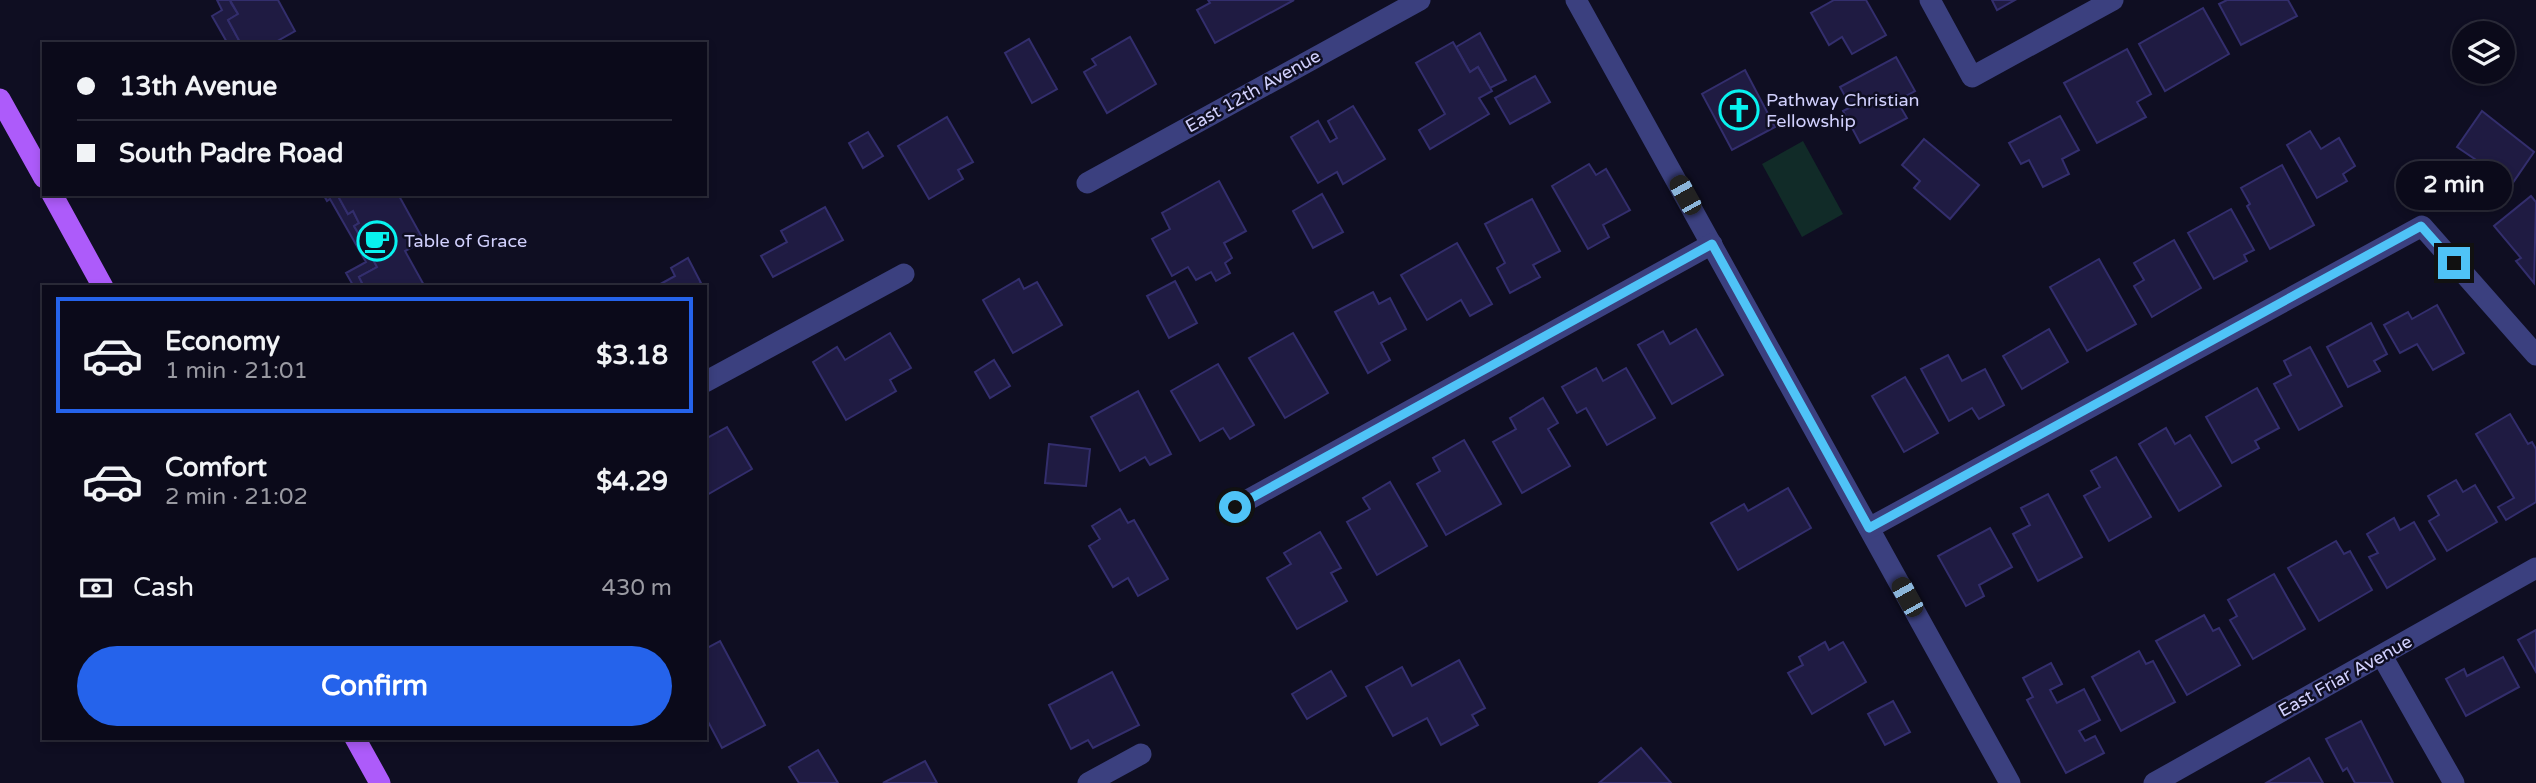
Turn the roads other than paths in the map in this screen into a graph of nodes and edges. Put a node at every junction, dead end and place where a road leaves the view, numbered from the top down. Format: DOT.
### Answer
graph roads {
  1 [pos="1420,0"];
  2 [pos="1576,0"];
  3 [pos="1930,0"];
  4 [pos="2113,0"];
  5 [pos="0,99"];
  6 [pos="42,174"];
  7 [pos="1087,183"];
  8 [pos="53,196"];
  9 [pos="1712,244"];
  10 [pos="904,274"];
  11 [pos="102,285"];
  12 [pos="2536,355"];
  13 [pos="707,381"];
  14 [pos="1235,507"];
  15 [pos="1869,528"];
  16 [pos="2536,568"];
  17 [pos="2382,656"];
  18 [pos="356,740"];
  19 [pos="1141,754"];
  20 [pos="380,783"];
  21 [pos="1088,783"];
  22 [pos="2010,783"];
  23 [pos="2154,783"];
  24 [pos="2454,783"];
  1 -- 7 [label="street, East 12th Avenue"];
  2 -- 9 [label="street"];
  3 -- 4 [label="street"];
  5 -- 6 [label="main road"];
  8 -- 11 [label="main road"];
  9 -- 14 [label="street"];
  9 -- 15 [label="street"];
  10 -- 13 [label="street"];
  12 -- 15 [label="street"];
  15 -- 22 [label="street"];
  16 -- 17 [label="street, East Friar Avenue"];
  17 -- 23 [label="street, East Friar Avenue"];
  17 -- 24 [label="street"];
  18 -- 20 [label="main road"];
  19 -- 21 [label="street"];
}
